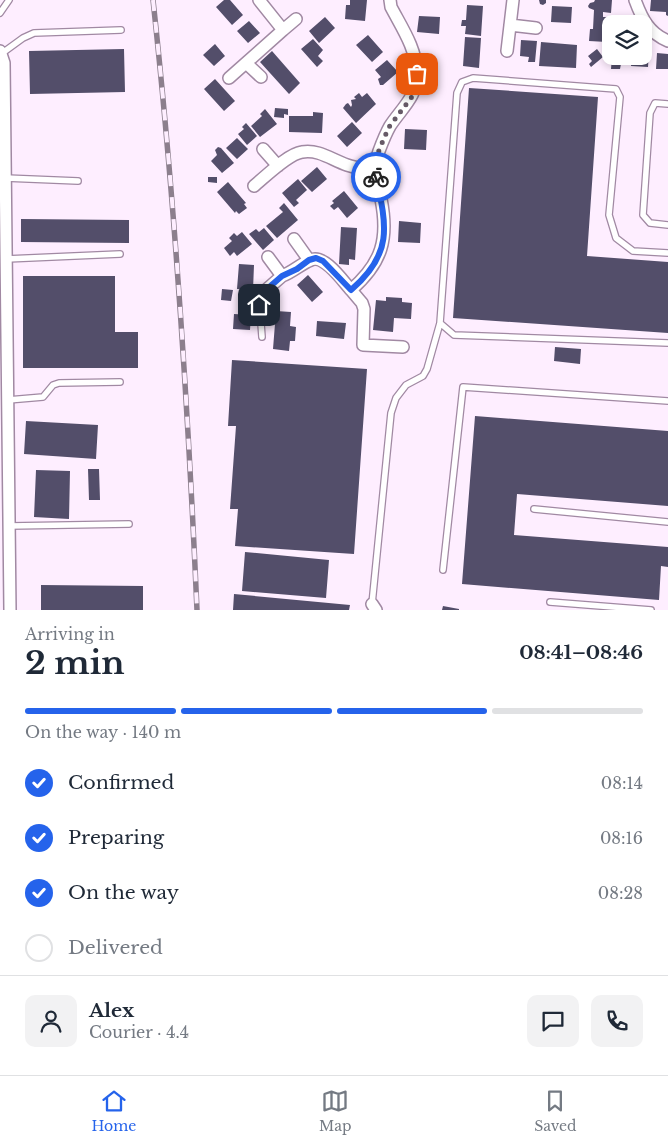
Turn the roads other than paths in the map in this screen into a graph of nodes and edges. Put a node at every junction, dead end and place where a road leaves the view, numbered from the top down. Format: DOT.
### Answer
graph roads {
  1 [pos="10,0"];
  2 [pos="258,0"];
  3 [pos="390,0"];
  4 [pos="513,0"];
  5 [pos="635,0"];
  6 [pos="0,13"];
  7 [pos="296,19"];
  8 [pos="510,25"];
  9 [pos="536,28"];
  10 [pos="121,30"];
  11 [pos="283,30"];
  12 [pos="668,41"];
  13 [pos="507,51"];
  14 [pos="1,53"];
  15 [pos="246,63"];
  16 [pos="261,77"];
  17 [pos="229,78"];
  18 [pos="2,85"];
  19 [pos="668,104"];
  20 [pos="263,148"];
  21 [pos="278,166"];
  22 [pos="374,171"];
  23 [pos="5,178"];
  24 [pos="78,181"];
  25 [pos="254,186"];
  26 [pos="668,225"];
  27 [pos="294,239"];
  28 [pos="668,252"];
  29 [pos="120,254"];
  30 [pos="268,257"];
  31 [pos="6,259"];
  32 [pos="309,260"];
  33 [pos="282,276"];
  34 [pos="266,290"];
  35 [pos="351,290"];
  36 [pos="440,323"];
  37 [pos="262,338"];
  38 [pos="668,343"];
  39 [pos="403,347"];
  40 [pos="120,382"];
  41 [pos="8,400"];
  42 [pos="668,401"];
  43 [pos="4,433"];
  44 [pos="534,509"];
  45 [pos="668,522"];
  46 [pos="129,524"];
  47 [pos="9,526"];
  48 [pos="443,570"];
  49 [pos="550,602"];
  50 [pos="374,607"];
  51 [pos="10,610"];
  52 [pos="651,610"];
  1 -- 6 [label="lane"];
  2 -- 11 [label="street"];
  3 -- 22 [label="street"];
  4 -- 8 [label="street"];
  5 -- 12 [label="street"];
  7 -- 11 [label="street"];
  8 -- 9 [label="street"];
  8 -- 13 [label="street"];
  10 -- 14 [label="lane"];
  11 -- 15 [label="street"];
  14 -- 18 [label="street"];
  15 -- 16 [label="street"];
  15 -- 17 [label="street"];
  18 -- 23 [label="street"];
  19 -- 26 [label="lane"];
  20 -- 21 [label="street"];
  21 -- 22 [label="street"];
  21 -- 25 [label="street"];
  22 -- 35 [label="street"];
  23 -- 24 [label="lane"];
  23 -- 31 [label="street"];
  27 -- 32 [label="street"];
  28 -- 36 [label="lane"];
  29 -- 31 [label="lane"];
  30 -- 33 [label="street"];
  31 -- 41 [label="street"];
  32 -- 33 [label="street"];
  32 -- 35 [label="street"];
  33 -- 34 [label="street"];
  34 -- 37 [label="lane"];
  35 -- 39 [label="street"];
  36 -- 38 [label="lane"];
  36 -- 50 [label="lane"];
  40 -- 41 [label="lane"];
  41 -- 43 [label="street"];
  42 -- 48 [label="lane"];
  43 -- 47 [label="street"];
  44 -- 45 [label="lane"];
  46 -- 47 [label="lane"];
  47 -- 51 [label="street"];
  49 -- 52 [label="lane"];
}
